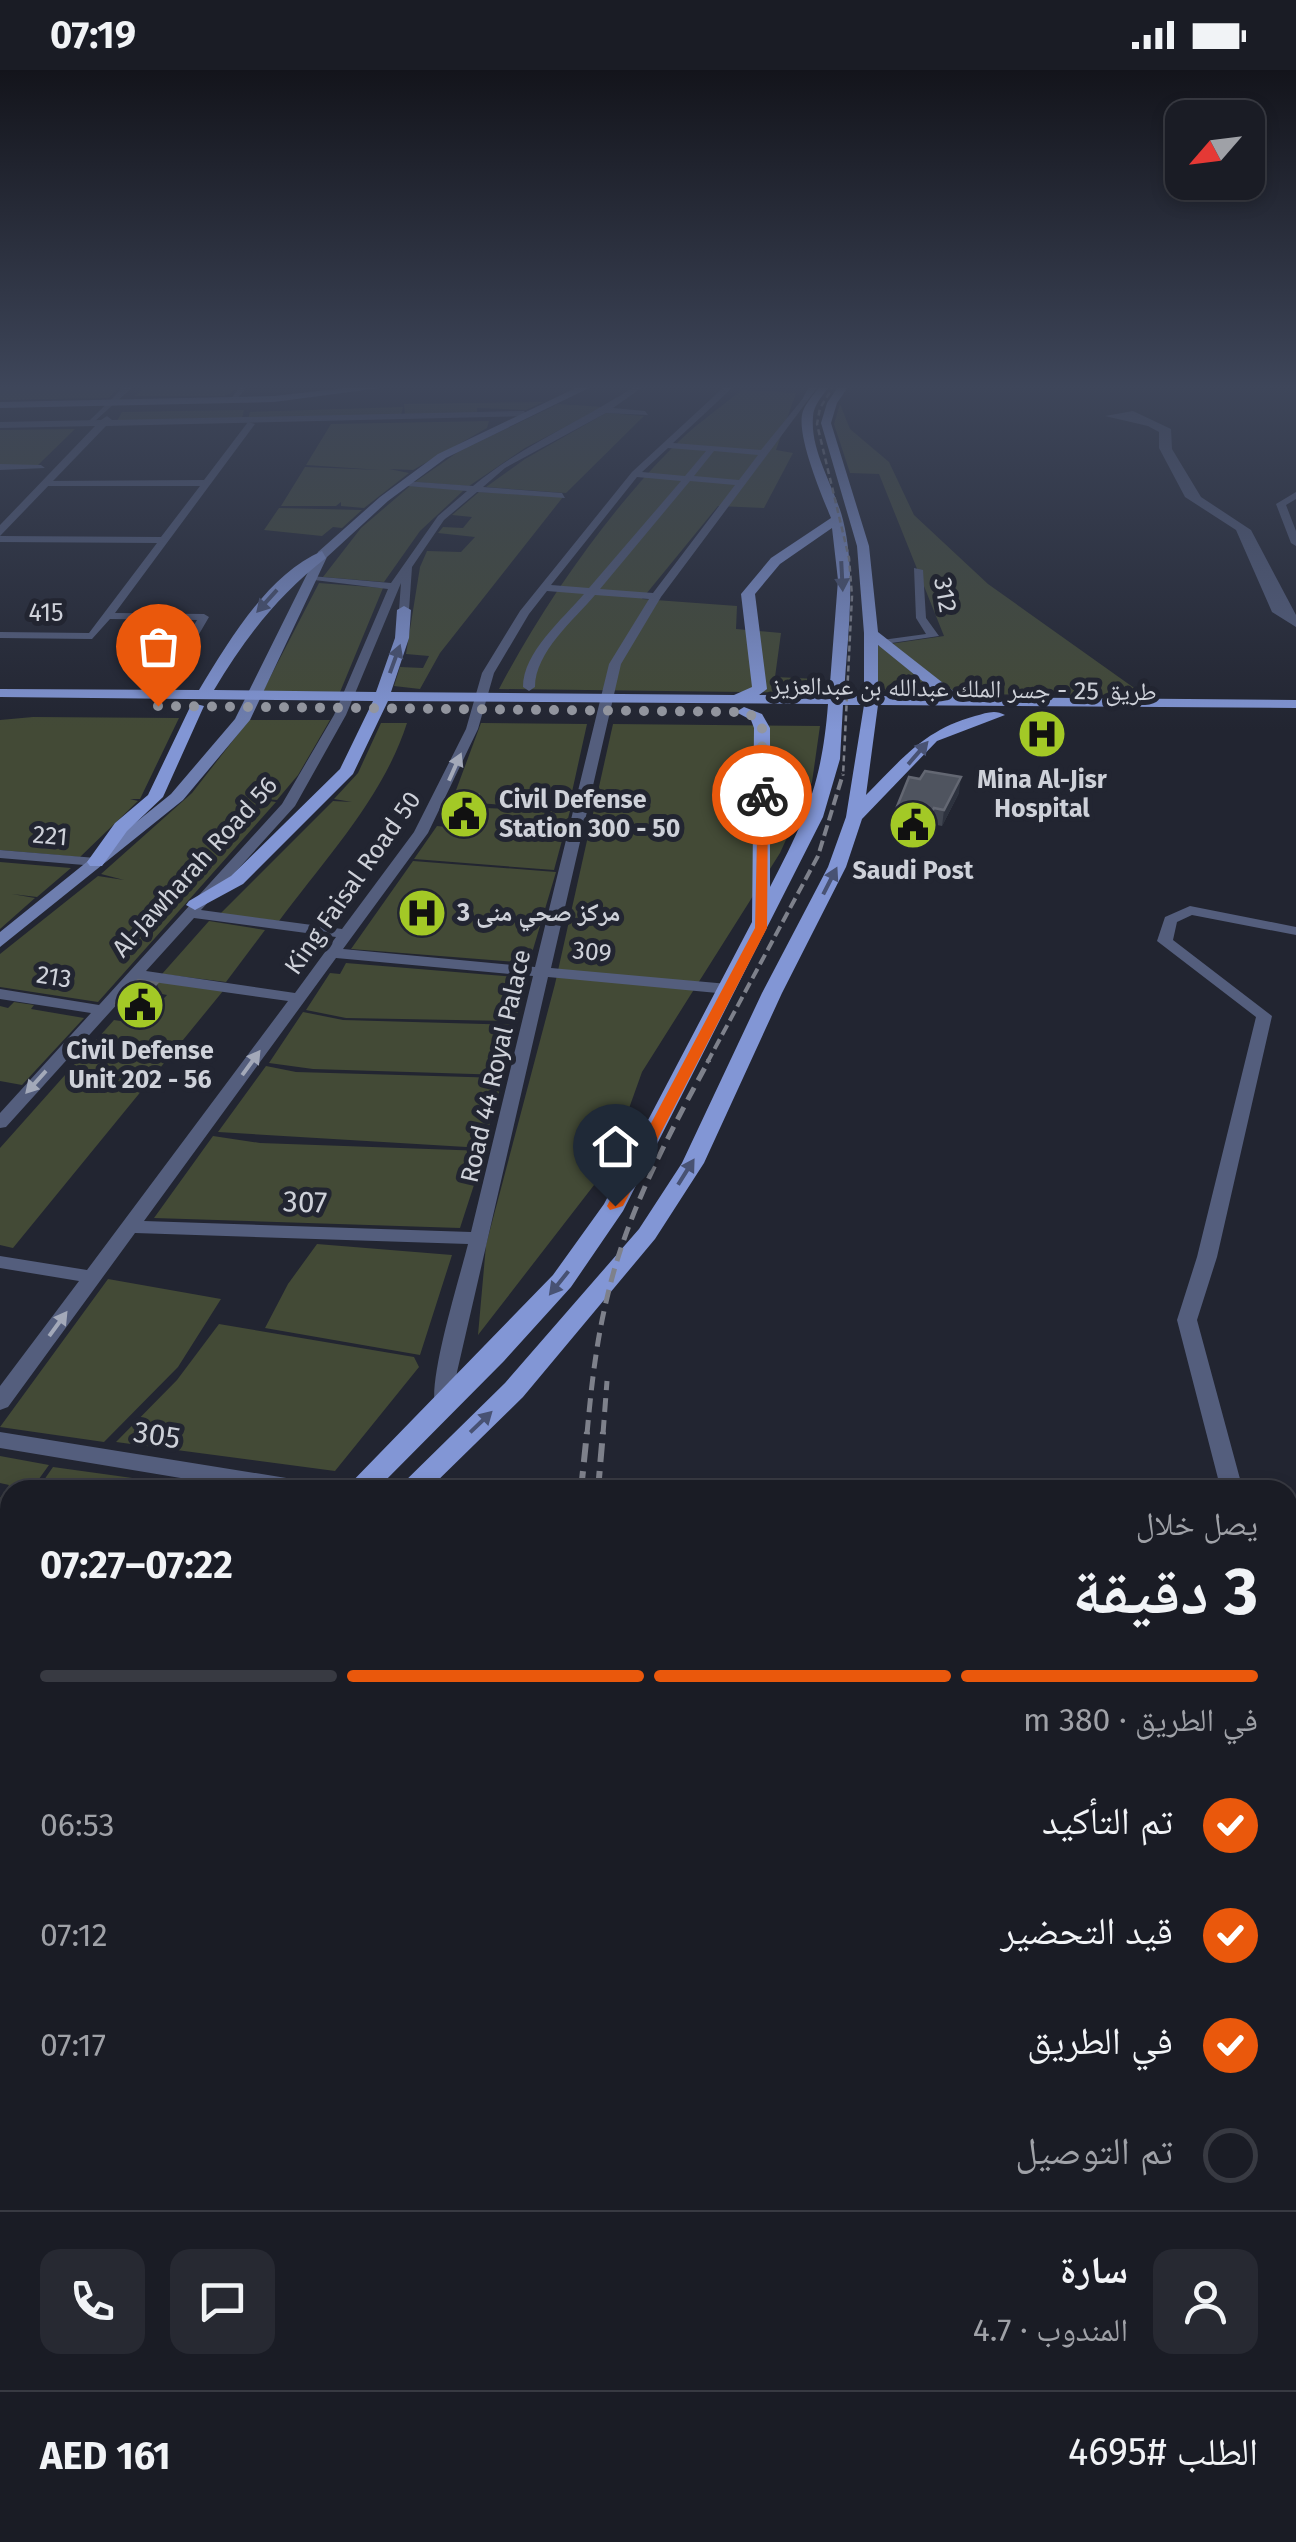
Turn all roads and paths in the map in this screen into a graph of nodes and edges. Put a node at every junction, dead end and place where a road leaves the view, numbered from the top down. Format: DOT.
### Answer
graph roads {
  1 [pos="30,499"];
  2 [pos="194,499"];
  3 [pos="387,499"];
  4 [pos="463,499"];
  5 [pos="615,499"];
  6 [pos="669,499"];
  7 [pos="729,499"];
  8 [pos="829,499"];
  9 [pos="849,499"];
  10 [pos="1196,499"];
  11 [pos="1199,499"];
  12 [pos="1290,499"];
  13 [pos="1291,499"];
  14 [pos="837,519"];
  15 [pos="1296,529"];
  16 [pos="0,536"];
  17 [pos="164,540"];
  18 [pos="1296,543"];
  19 [pos="322,555"];
  20 [pos="408,561"];
  21 [pos="918,570"];
  22 [pos="311,579"];
  23 [pos="394,586"];
  24 [pos="545,588"];
  25 [pos="592,591"];
  26 [pos="656,596"];
  27 [pos="404,610"];
  28 [pos="107,616"];
  29 [pos="1296,622"];
  30 [pos="0,635"];
  31 [pos="876,638"];
  32 [pos="163,687"];
  33 [pos="529,687"];
  34 [pos="0,692"];
  35 [pos="200,700"];
  36 [pos="383,702"];
  37 [pos="0,704"];
  38 [pos="1296,704"];
  39 [pos="741,705"];
  40 [pos="994,707"];
  41 [pos="1296,716"];
  42 [pos="854,816"];
  43 [pos="0,854"];
  44 [pos="96,862"];
  45 [pos="191,909"];
  46 [pos="761,928"];
  47 [pos="1296,931"];
  48 [pos="346,934"];
  49 [pos="0,941"];
  50 [pos="332,953"];
  51 [pos="540,972"];
  52 [pos="133,974"];
  53 [pos="728,990"];
  54 [pos="0,994"];
  55 [pos="298,998"];
  56 [pos="101,1010"];
  57 [pos="0,1123"];
  58 [pos="130,1227"];
  59 [pos="479,1238"];
  60 [pos="0,1262"];
  61 [pos="92,1278"];
  62 [pos="0,1402"];
  63 [pos="444,1406"];
  64 [pos="0,1440"];
  65 [pos="244,1480"];
  66 [pos="368,1480"];
  67 [pos="420,1480"];
  68 [pos="1229,1480"];
  1 -- 16 [label="street"];
  2 -- 17 [label="street"];
  3 -- 19 [label="main road"];
  4 -- 20 [label="street, Al-Jawharah Road 56"];
  5 -- 24 [label="street, King Faisal Road 50"];
  6 -- 25 [label="street"];
  7 -- 26 [label="street, Road 44 Royal Palace"];
  8 -- 14 [label="main road"];
  9 -- 31 [label="main road"];
  10 -- 29 [label="street"];
  11 -- 29 [label="street"];
  12 -- 15 [label="street"];
  13 -- 18 [label="street"];
  14 -- 39 [label="main road"];
  14 -- 46 [label="main road, one-way"];
  16 -- 17 [label="street"];
  17 -- 28 [label="street"];
  19 -- 22 [label="main road"];
  19 -- 35 [label="main road, one-way"];
  20 -- 23 [label="street, Al-Jawharah Road 56"];
  20 -- 27 [label="street"];
  21 -- 31 [label="street, 312"];
  22 -- 23 [label="street"];
  22 -- 44 [label="main road"];
  23 -- 45 [label="street, Al-Jawharah Road 56"];
  24 -- 25 [label="street"];
  48 -- 24 [label="street, King Faisal Road 50, one-way"];
  25 -- 26 [label="street"];
  25 -- 33 [label="street"];
  26 -- 51 [label="street, Road 44 Royal Palace"];
  36 -- 27 [label="main road, one-way"];
  28 -- 30 [label="street, 415"];
  28 -- 32 [label="street"];
  31 -- 40 [label="main road"];
  31 -- 42 [label="main road"];
  34 -- 35 [label="main road, طريق 25 - جسر الملك عبدالله بن عبدالعزيز"];
  35 -- 36 [label="main road, طريق 25 - جسر الملك عبدالله بن عبدالعزيز"];
  35 -- 37 [label="main road, طريق 25 - جسر الملك عبدالله بن عبدالعزيز"];
  35 -- 44 [label="main road"];
  36 -- 39 [label="main road, طريق 25 - جسر الملك عبدالله بن عبدالعزيز"];
  36 -- 45 [label="main road"];
  38 -- 40 [label="main road, طريق 25 - جسر الملك عبدالله بن عبدالعزيز"];
  39 -- 40 [label="main road, طريق 25 - جسر الملك عبدالله بن عبدالعزيز"];
  39 -- 46 [label="main road"];
  40 -- 41 [label="main road, طريق 25 - جسر الملك عبدالله بن عبدالعزيز"];
  42 -- 40 [label="main road, one-way"];
  67 -- 42 [label="main road, one-way"];
  43 -- 44 [label="street, 221"];
  44 -- 49 [label="main road"];
  45 -- 48 [label="street"];
  45 -- 52 [label="street, Al-Jawharah Road 56"];
  46 -- 53 [label="main road"];
  47 -- 68 [label="street"];
  48 -- 50 [label="street, King Faisal Road 50"];
  50 -- 51 [label="street, 309"];
  50 -- 55 [label="street, King Faisal Road 50"];
  51 -- 53 [label="street, 309"];
  51 -- 59 [label="street, Road 44 Royal Palace"];
  52 -- 55 [label="street"];
  52 -- 56 [label="street, Al-Jawharah Road 56"];
  53 -- 63 [label="main road, one-way"];
  54 -- 56 [label="street, 213"];
  58 -- 55 [label="street, King Faisal Road 50, one-way"];
  56 -- 57 [label="street, Al-Jawharah Road 56, one-way"];
  58 -- 59 [label="street, 307"];
  58 -- 61 [label="street, King Faisal Road 50"];
  59 -- 63 [label="street, Road 44 Royal Palace"];
  60 -- 61 [label="street"];
  62 -- 61 [label="street, King Faisal Road 50, one-way"];
  63 -- 66 [label="main road"];
  64 -- 65 [label="street, 305"];
}
